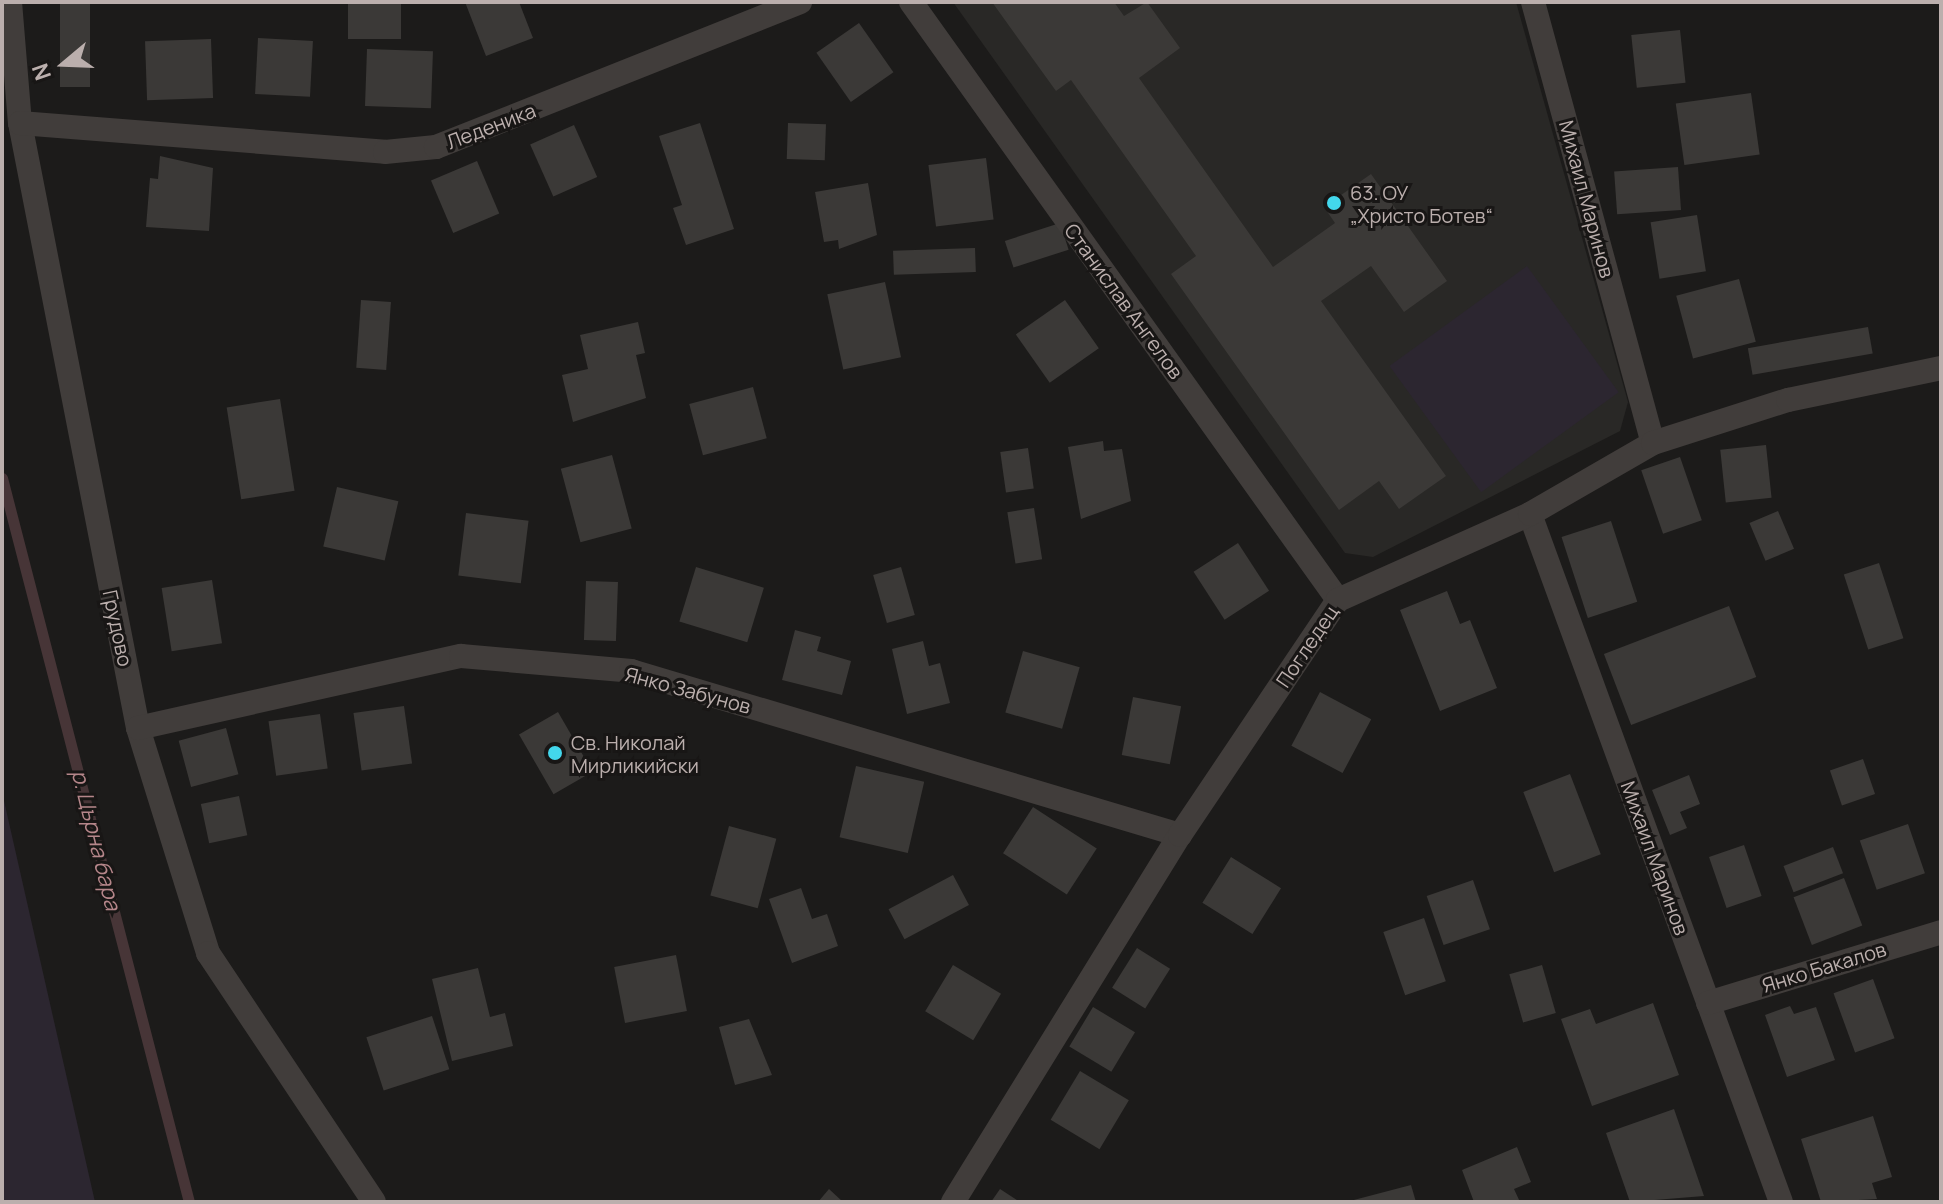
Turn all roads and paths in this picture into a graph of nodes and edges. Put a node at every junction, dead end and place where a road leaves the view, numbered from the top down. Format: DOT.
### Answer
graph roads {
  1 [pos="10,2"];
  2 [pos="800,2"];
  3 [pos="911,2"];
  4 [pos="1533,2"];
  5 [pos="20,123"];
  6 [pos="1941,368"];
  7 [pos="1653,443"];
  8 [pos="1530,514"];
  9 [pos="1338,600"];
  10 [pos="138,728"];
  11 [pos="1180,835"];
  12 [pos="1941,932"];
  13 [pos="1708,1003"];
  14 [pos="374,1202"];
  15 [pos="953,1202"];
  16 [pos="1781,1202"];
  1 -- 5 [label="street, Грудово"];
  2 -- 5 [label="street, Леденика"];
  3 -- 9 [label="street, Станислав Ангелов"];
  4 -- 7 [label="street, Михаил Маринов"];
  5 -- 10 [label="street, Грудово"];
  6 -- 7 [label="street, Погледец"];
  7 -- 8 [label="street, Погледец"];
  8 -- 9 [label="street, Погледец"];
  8 -- 13 [label="street, Михаил Маринов"];
  9 -- 11 [label="street, Погледец"];
  10 -- 11 [label="street, Янко Забунов"];
  10 -- 14 [label="street, Грудово"];
  11 -- 15 [label="street, Погледец"];
  12 -- 13 [label="street, Янко Бакалов"];
  13 -- 16 [label="street, Михаил Маринов"];
}
